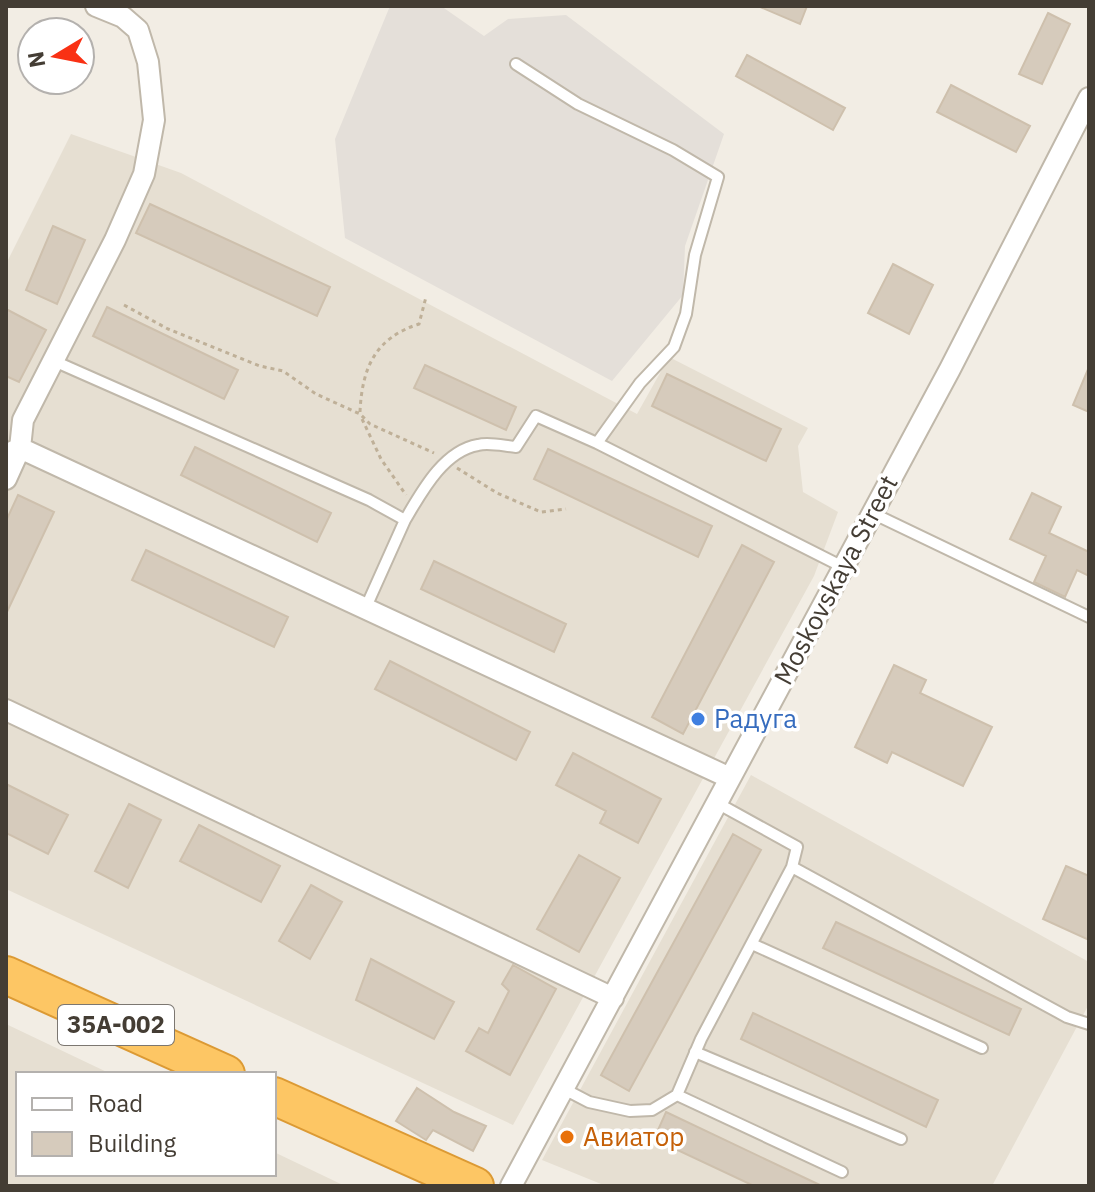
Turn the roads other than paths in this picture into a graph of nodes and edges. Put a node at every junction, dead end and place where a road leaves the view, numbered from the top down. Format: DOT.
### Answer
graph roads {
  1 [pos="96,6"];
  2 [pos="516,64"];
  3 [pos="1089,98"];
  4 [pos="54,361"];
  5 [pos="597,443"];
  6 [pos="13,451"];
  7 [pos="6,479"];
  8 [pos="872,513"];
  9 [pos="405,520"];
  10 [pos="843,567"];
  11 [pos="366,607"];
  12 [pos="1089,617"];
  13 [pos="6,710"];
  14 [pos="730,778"];
  15 [pos="717,803"];
  16 [pos="792,867"];
  17 [pos="752,944"];
  18 [pos="6,975"];
  19 [pos="613,998"];
  20 [pos="1089,1024"];
  21 [pos="982,1048"];
  22 [pos="695,1052"];
  23 [pos="222,1072"];
  24 [pos="564,1089"];
  25 [pos="677,1095"];
  26 [pos="276,1097"];
  27 [pos="901,1139"];
  28 [pos="842,1172"];
  29 [pos="475,1186"];
  30 [pos="511,1186"];
  1 -- 4 [label="street"];
  2 -- 5 [label="lane"];
  3 -- 8 [label="street, Moskovskaya Street"];
  4 -- 6 [label="street"];
  4 -- 9 [label="lane"];
  5 -- 9 [label="lane"];
  5 -- 10 [label="lane"];
  6 -- 7 [label="street"];
  6 -- 11 [label="street"];
  8 -- 10 [label="street, Moskovskaya Street"];
  8 -- 12 [label="lane"];
  9 -- 11 [label="lane"];
  10 -- 14 [label="street, Moskovskaya Street"];
  11 -- 14 [label="street"];
  13 -- 19 [label="street"];
  14 -- 15 [label="street, Moskovskaya Street"];
  15 -- 16 [label="lane"];
  15 -- 19 [label="street, Moskovskaya Street"];
  16 -- 17 [label="lane"];
  16 -- 20 [label="lane"];
  17 -- 21 [label="lane"];
  17 -- 22 [label="lane"];
  18 -- 23 [label="highway, 35А-002"];
  19 -- 24 [label="street, Moskovskaya Street"];
  22 -- 25 [label="lane"];
  22 -- 27 [label="lane"];
  24 -- 25 [label="lane"];
  24 -- 30 [label="street, Moskovskaya Street"];
  25 -- 28 [label="lane"];
  26 -- 29 [label="highway"];
}
